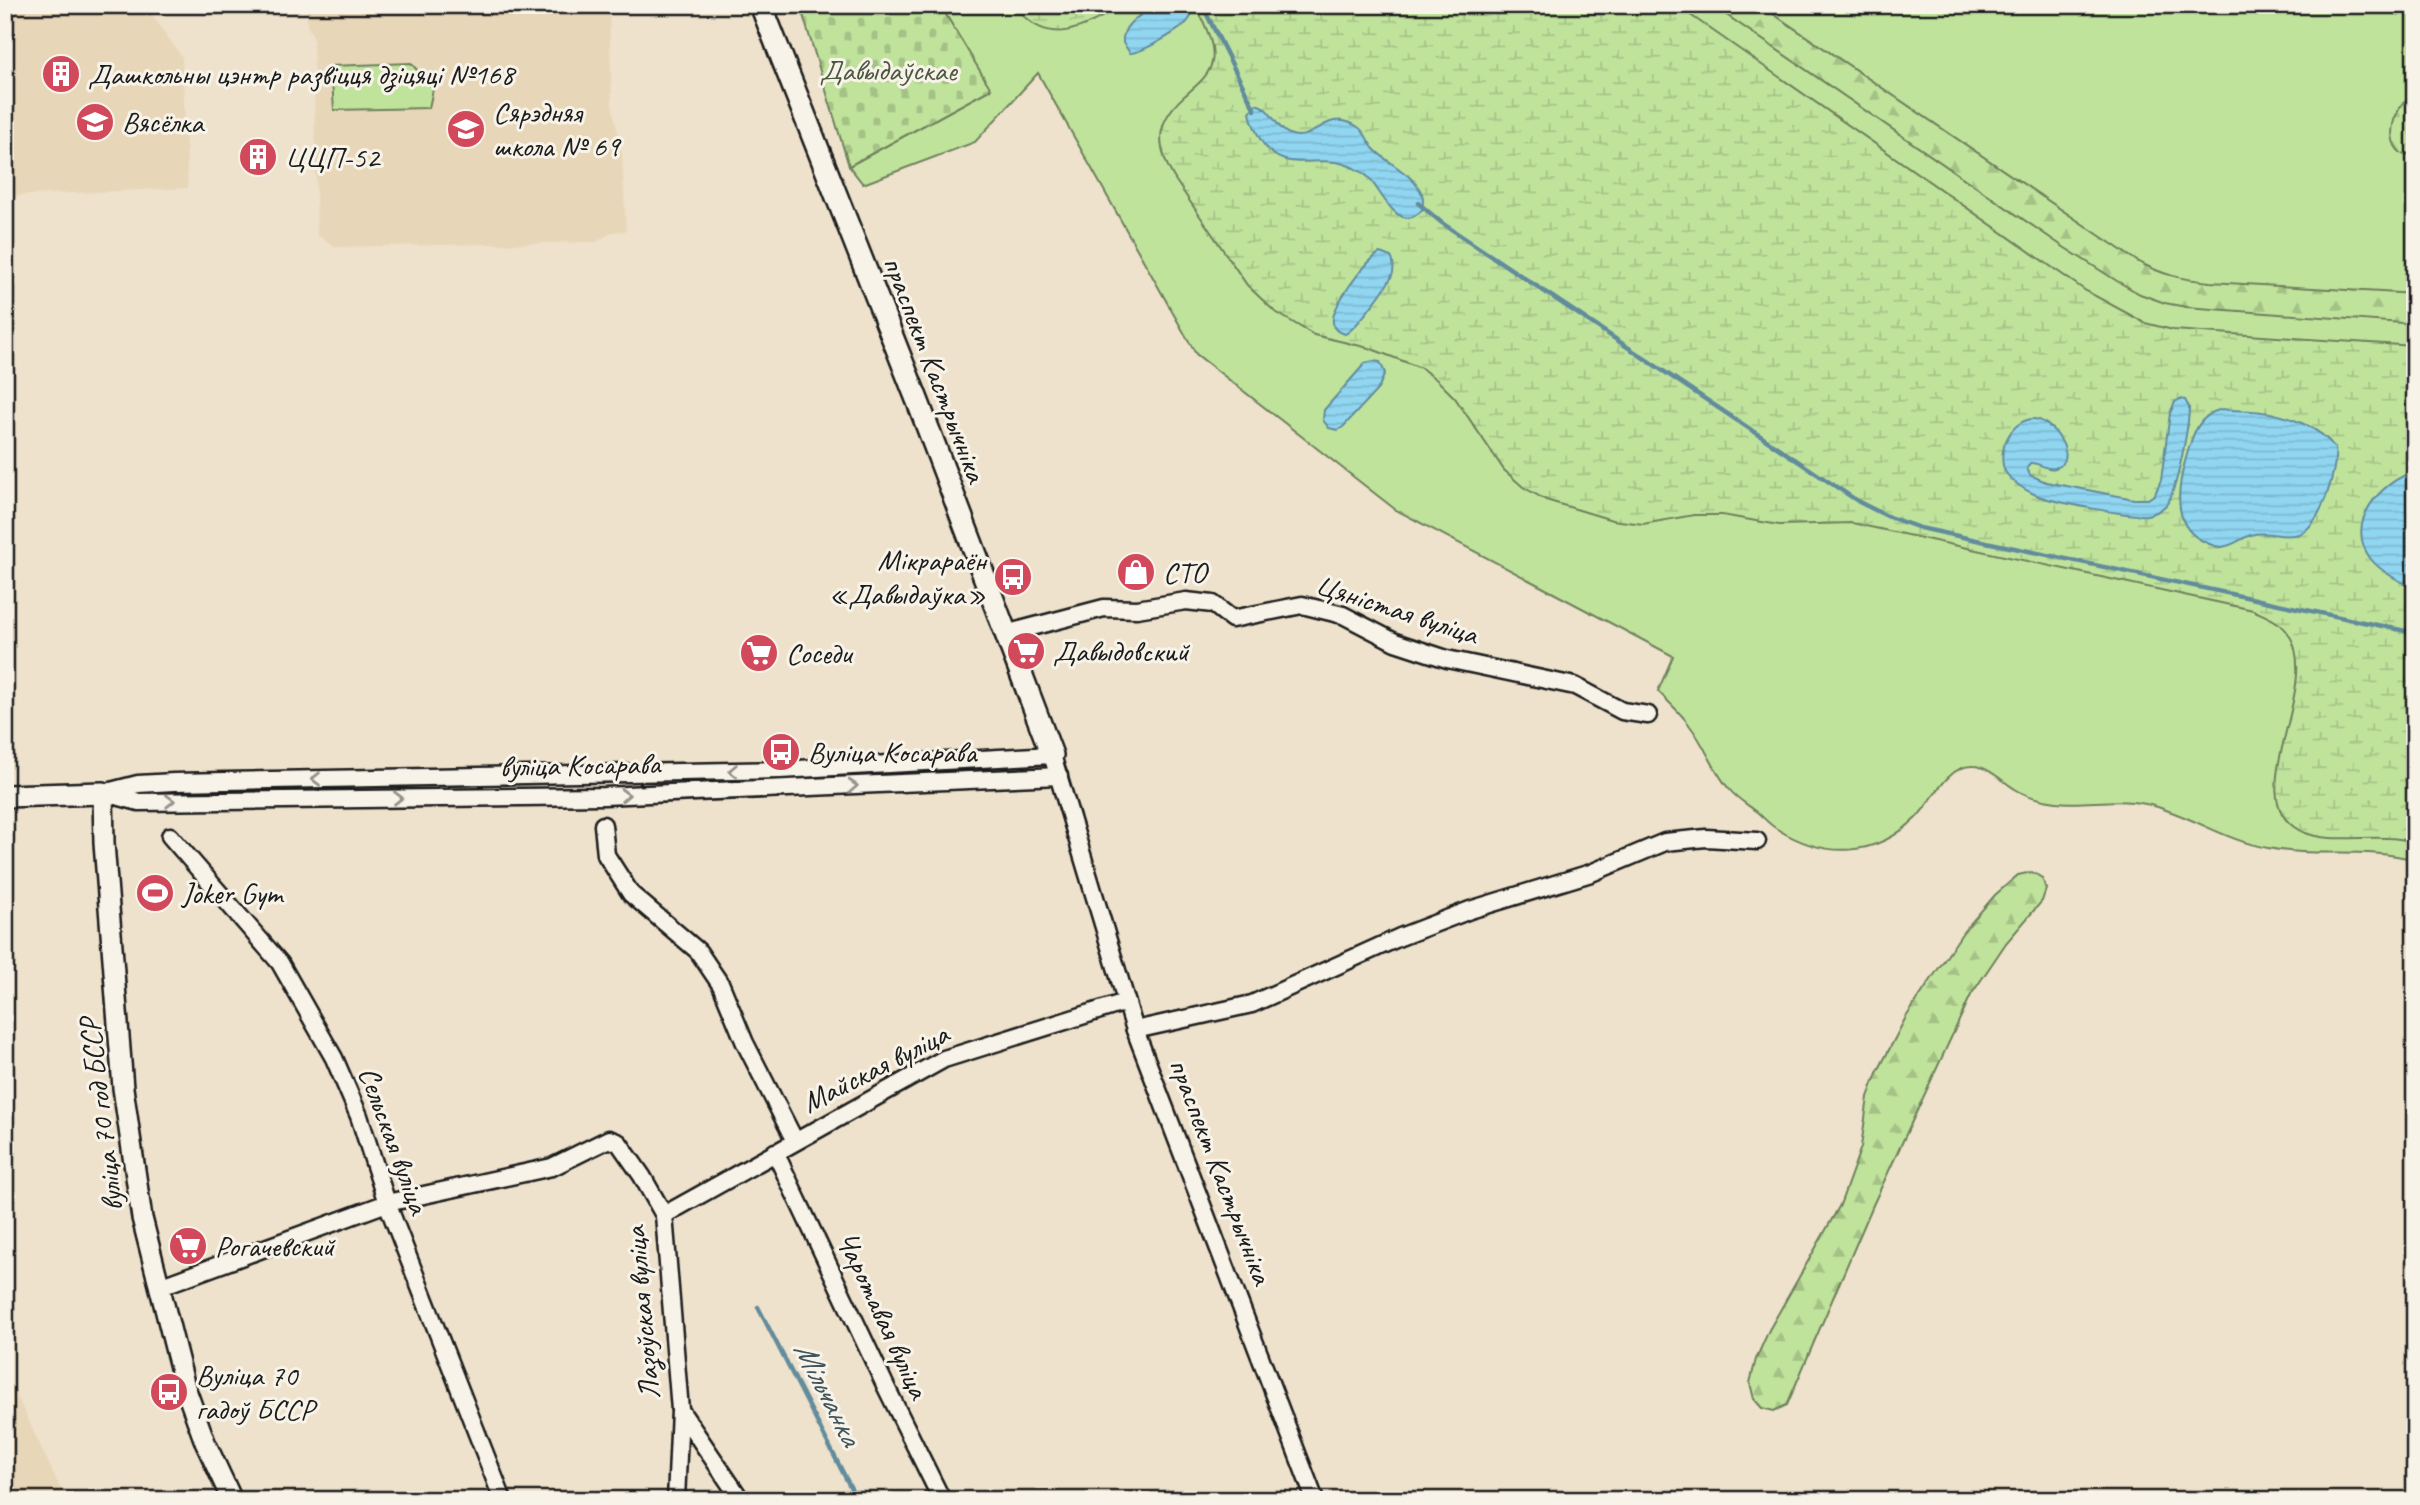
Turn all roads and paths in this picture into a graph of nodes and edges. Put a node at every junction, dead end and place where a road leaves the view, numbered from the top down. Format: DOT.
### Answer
graph roads {
  1 [pos="761,5"];
  2 [pos="1005,634"];
  3 [pos="1648,715"];
  4 [pos="1052,755"];
  5 [pos="1059,776"];
  6 [pos="103,793"];
  7 [pos="5,796"];
  8 [pos="603,825"];
  9 [pos="170,836"];
  10 [pos="1757,841"];
  11 [pos="1125,1002"];
  12 [pos="1135,1030"];
  13 [pos="795,1140"];
  14 [pos="775,1152"];
  15 [pos="387,1203"];
  16 [pos="664,1215"];
  17 [pos="159,1287"];
  18 [pos="680,1409"];
  19 [pos="232,1500"];
  20 [pos="503,1500"];
  21 [pos="676,1500"];
  22 [pos="741,1500"];
  23 [pos="942,1500"];
  24 [pos="1315,1500"];
  1 -- 2 [label="main road, праспект Кастрычніка"];
  2 -- 3 [label="street, Цяністая вуліца"];
  2 -- 4 [label="main road, праспект Кастрычніка"];
  4 -- 5 [label="street, праспект Кастрычніка"];
  4 -- 6 [label="street, вуліца Косарава, one-way"];
  6 -- 5 [label="street, вуліца Косарава, one-way"];
  5 -- 11 [label="street, праспект Кастрычніка"];
  6 -- 7 [label="main road, вуліца Косарава"];
  6 -- 17 [label="street, вуліца 70 год БССР"];
  8 -- 13 [label="street"];
  9 -- 15 [label="street, Сельская вуліца"];
  10 -- 12 [label="street"];
  11 -- 12 [label="street, праспект Кастрычніка"];
  11 -- 13 [label="street, Майская вуліца"];
  12 -- 24 [label="street, праспект Кастрычніка"];
  13 -- 14 [label="street, Майская вуліца"];
  14 -- 16 [label="street, Майская вуліца"];
  14 -- 23 [label="street, Чаротавая вуліца"];
  15 -- 16 [label="street, Лазоўская вуліца"];
  15 -- 17 [label="street"];
  15 -- 20 [label="street, Сельская вуліца"];
  16 -- 18 [label="street, Лазоўская вуліца"];
  17 -- 19 [label="street, вуліца 70 год БССР"];
  18 -- 21 [label="street, Лазоўская вуліца"];
  18 -- 22 [label="street"];
}
